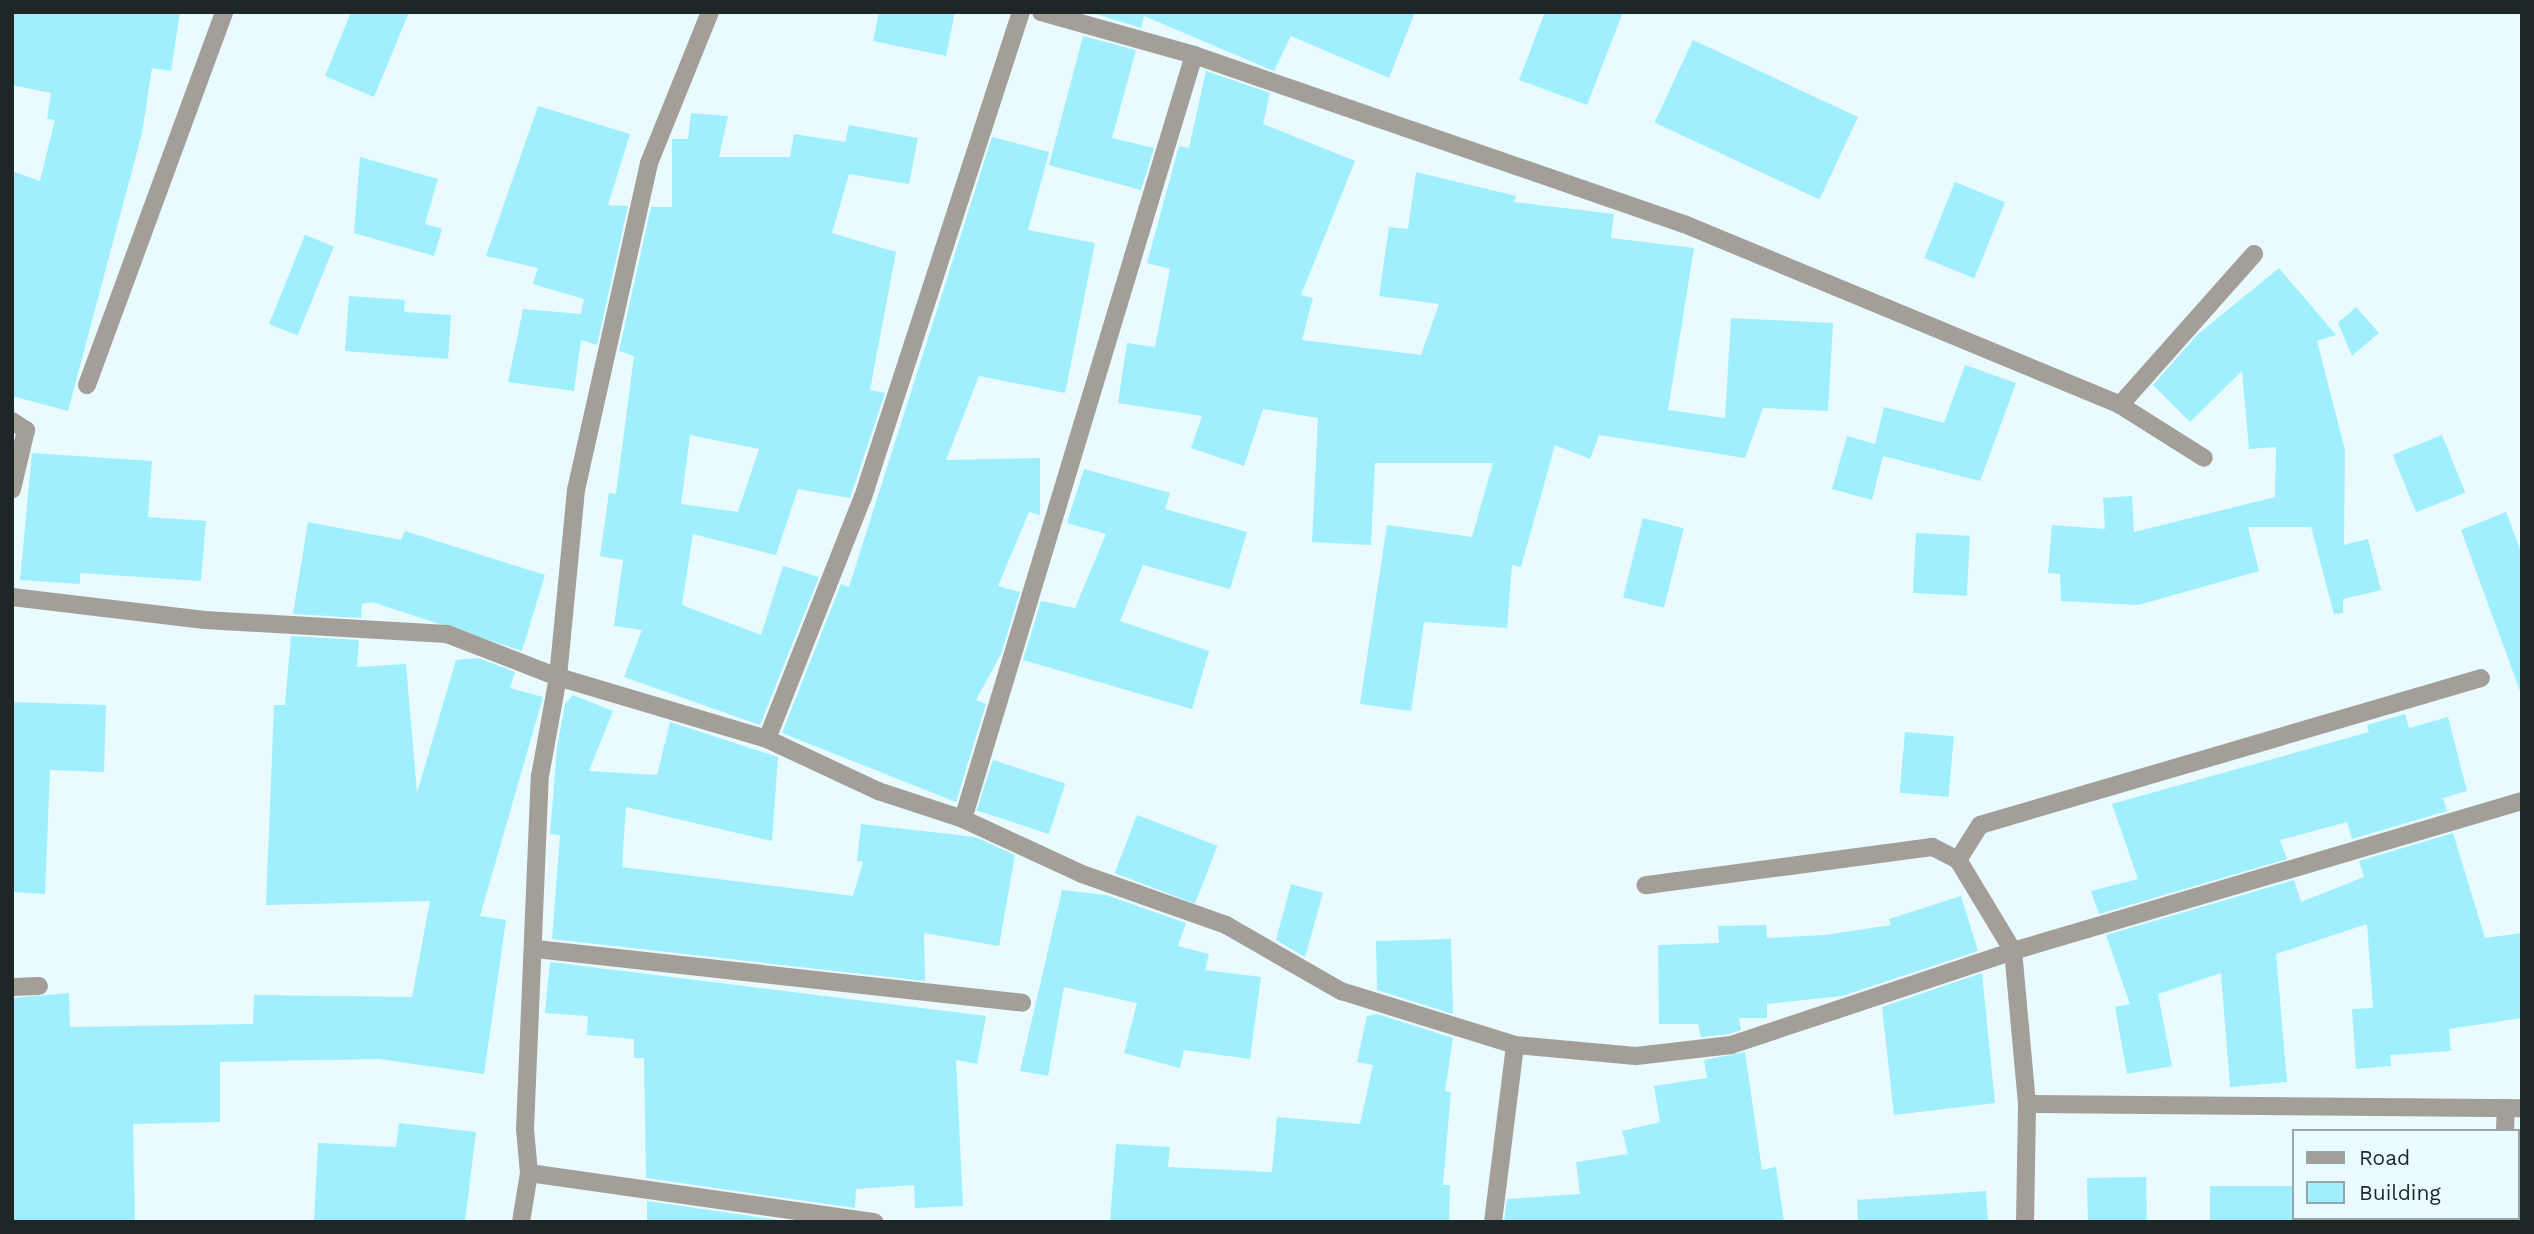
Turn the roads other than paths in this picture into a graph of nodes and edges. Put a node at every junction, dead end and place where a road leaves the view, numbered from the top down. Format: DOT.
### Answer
graph roads {
  1 [pos="224,12"];
  2 [pos="710,12"];
  3 [pos="1021,12"];
  4 [pos="1041,12"];
  5 [pos="1194,55"];
  6 [pos="2254,254"];
  7 [pos="87,385"];
  8 [pos="2120,405"];
  9 [pos="12,421"];
  10 [pos="2204,457"];
  11 [pos="12,489"];
  12 [pos="12,597"];
  13 [pos="558,677"];
  14 [pos="2481,678"];
  15 [pos="767,739"];
  16 [pos="2522,801"];
  17 [pos="963,819"];
  18 [pos="1958,860"];
  19 [pos="1646,885"];
  20 [pos="536,949"];
  21 [pos="2013,951"];
  22 [pos="38,986"];
  23 [pos="12,987"];
  24 [pos="1022,1003"];
  25 [pos="1515,1045"];
  26 [pos="2027,1104"];
  27 [pos="2514,1108"];
  28 [pos="2506,1129"];
  29 [pos="529,1173"];
  30 [pos="521,1222"];
  31 [pos="875,1222"];
  32 [pos="1493,1222"];
  33 [pos="2025,1222"];
  1 -- 7 [label="street"];
  2 -- 13 [label="street"];
  3 -- 15 [label="street"];
  4 -- 5 [label="street"];
  5 -- 8 [label="street"];
  5 -- 17 [label="street"];
  6 -- 8 [label="street"];
  8 -- 10 [label="street"];
  9 -- 11 [label="street"];
  12 -- 13 [label="street"];
  13 -- 15 [label="street"];
  13 -- 20 [label="street"];
  14 -- 18 [label="street"];
  15 -- 17 [label="street"];
  16 -- 21 [label="street"];
  17 -- 25 [label="street"];
  18 -- 19 [label="street"];
  18 -- 21 [label="street"];
  20 -- 24 [label="street"];
  20 -- 29 [label="street"];
  21 -- 25 [label="street"];
  21 -- 26 [label="street"];
  22 -- 23 [label="street"];
  25 -- 32 [label="street"];
  26 -- 27 [label="street"];
  26 -- 33 [label="street"];
  27 -- 28 [label="street"];
  29 -- 30 [label="street"];
  29 -- 31 [label="street"];
}
